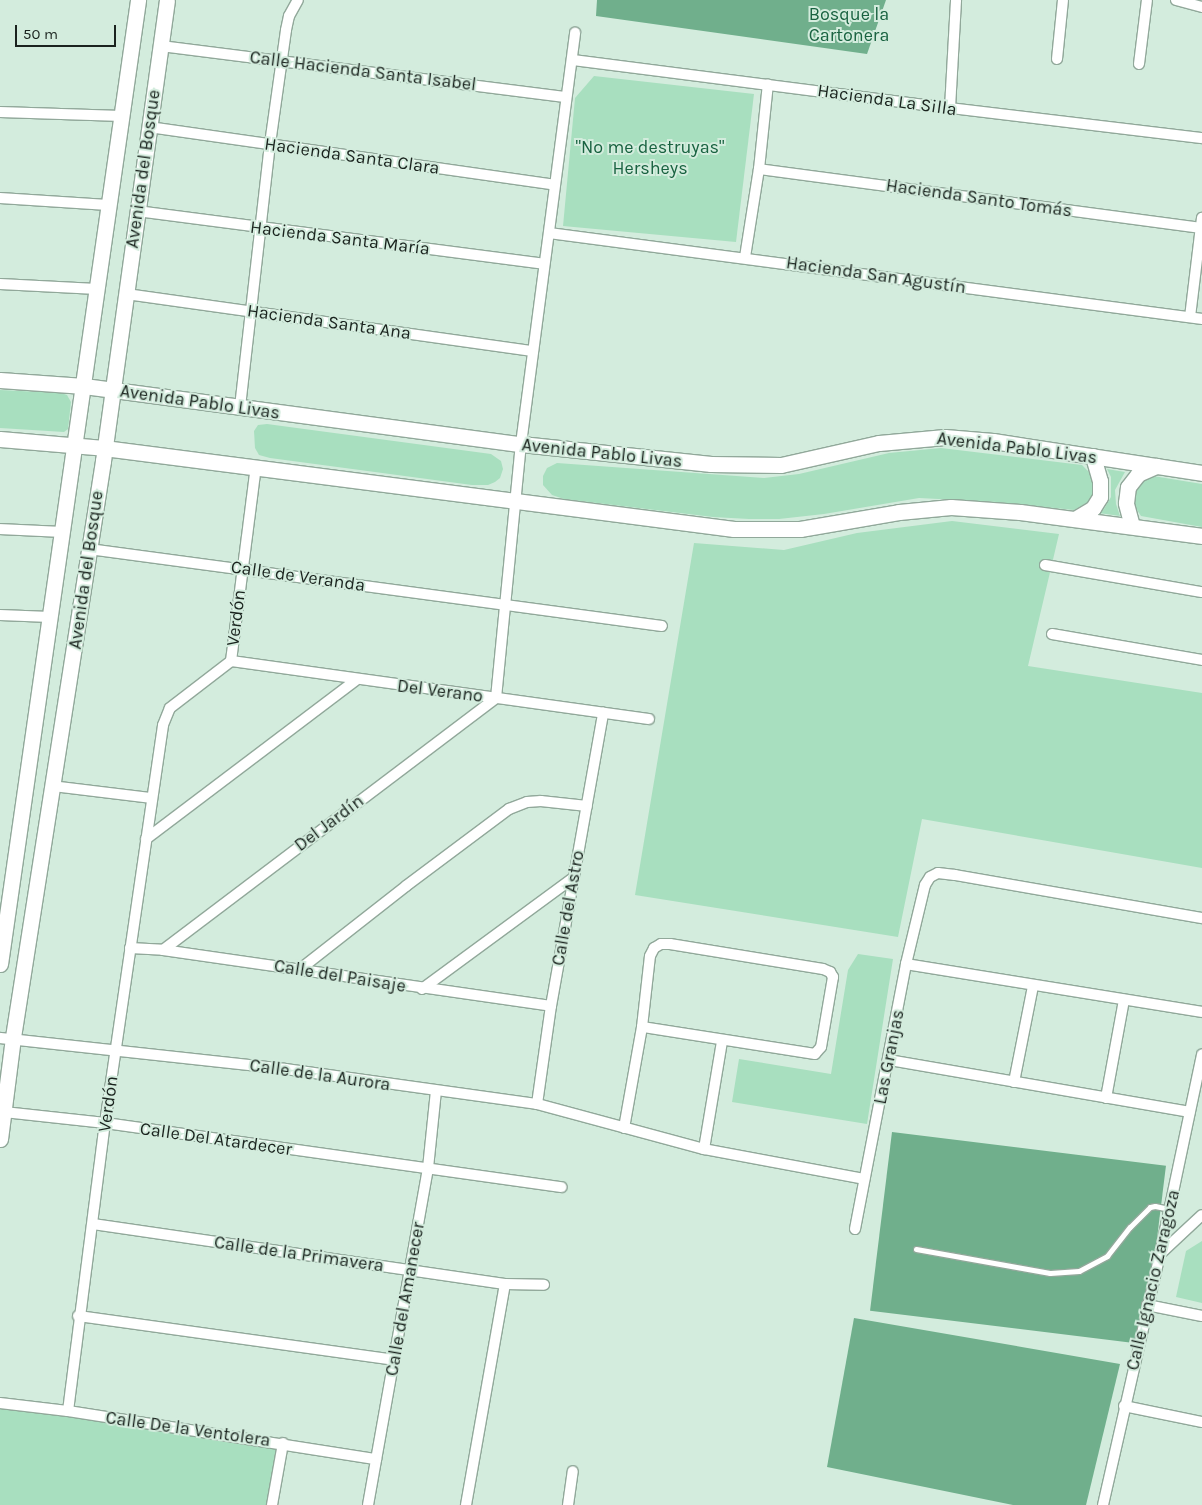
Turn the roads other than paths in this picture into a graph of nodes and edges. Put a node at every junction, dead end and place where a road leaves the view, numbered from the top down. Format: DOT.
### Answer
graph roads {
  1 [pos="138,0"];
  2 [pos="167,0"];
  3 [pos="298,0"];
  4 [pos="956,0"];
  5 [pos="1063,0"];
  6 [pos="1147,0"];
  7 [pos="1176,0"];
  8 [pos="1202,7"];
  9 [pos="575,33"];
  10 [pos="160,46"];
  11 [pos="1057,59"];
  12 [pos="573,60"];
  13 [pos="283,61"];
  14 [pos="1139,64"];
  15 [pos="768,84"];
  16 [pos="565,97"];
  17 [pos="950,108"];
  18 [pos="0,112"];
  19 [pos="122,116"];
  20 [pos="149,127"];
  21 [pos="1202,138"];
  22 [pos="270,144"];
  23 [pos="758,169"];
  24 [pos="554,185"];
  25 [pos="0,198"];
  26 [pos="108,204"];
  27 [pos="137,211"];
  28 [pos="1201,223"];
  29 [pos="261,228"];
  30 [pos="549,233"];
  31 [pos="745,257"];
  32 [pos="544,264"];
  33 [pos="0,284"];
  34 [pos="97,288"];
  35 [pos="126,294"];
  36 [pos="251,310"];
  37 [pos="1190,317"];
  38 [pos="1202,318"];
  39 [pos="533,351"];
  40 [pos="0,380"];
  41 [pos="84,386"];
  42 [pos="112,390"];
  43 [pos="240,408"];
  44 [pos="0,439"];
  45 [pos="521,444"];
  46 [pos="76,445"];
  47 [pos="104,448"];
  48 [pos="1093,456"];
  49 [pos="1156,466"];
  50 [pos="256,467"];
  51 [pos="1202,472"];
  52 [pos="515,501"];
  53 [pos="1074,519"];
  54 [pos="1132,526"];
  55 [pos="0,529"];
  56 [pos="63,532"];
  57 [pos="1202,536"];
  58 [pos="89,549"];
  59 [pos="1046,565"];
  60 [pos="242,568"];
  61 [pos="1202,592"];
  62 [pos="506,605"];
  63 [pos="0,615"];
  64 [pos="50,617"];
  65 [pos="662,626"];
  66 [pos="1052,634"];
  67 [pos="1202,660"];
  68 [pos="230,661"];
  69 [pos="356,680"];
  70 [pos="496,698"];
  71 [pos="603,713"];
  72 [pos="649,719"];
  73 [pos="52,786"];
  74 [pos="151,798"];
  75 [pos="587,806"];
  76 [pos="146,839"];
  77 [pos="573,878"];
  78 [pos="1202,918"];
  79 [pos="130,948"];
  80 [pos="163,950"];
  81 [pos="0,957"];
  82 [pos="906,964"];
  83 [pos="299,970"];
  84 [pos="1033,986"];
  85 [pos="422,989"];
  86 [pos="1124,1000"];
  87 [pos="551,1006"];
  88 [pos="1202,1012"];
  89 [pos="642,1027"];
  90 [pos="7,1038"];
  91 [pos="722,1041"];
  92 [pos="116,1050"];
  93 [pos="1202,1054"];
  94 [pos="889,1060"];
  95 [pos="1014,1082"];
  96 [pos="436,1092"];
  97 [pos="1106,1098"];
  98 [pos="537,1104"];
  99 [pos="4,1112"];
  100 [pos="1190,1112"];
  101 [pos="105,1123"];
  102 [pos="624,1128"];
  103 [pos="0,1139"];
  104 [pos="704,1149"];
  105 [pos="428,1168"];
  106 [pos="864,1179"];
  107 [pos="562,1187"];
  108 [pos="1170,1210"];
  109 [pos="1202,1215"];
  110 [pos="92,1224"];
  111 [pos="855,1229"];
  112 [pos="916,1249"];
  113 [pos="1160,1254"];
  114 [pos="410,1270"];
  115 [pos="505,1284"];
  116 [pos="544,1285"];
  117 [pos="1147,1304"];
  118 [pos="78,1316"];
  119 [pos="1202,1316"];
  120 [pos="394,1360"];
  121 [pos="0,1403"];
  122 [pos="1124,1406"];
  123 [pos="68,1411"];
  124 [pos="1202,1422"];
  125 [pos="283,1443"];
  126 [pos="376,1459"];
  127 [pos="573,1471"];
  128 [pos="568,1504"];
  129 [pos="272,1505"];
  130 [pos="368,1505"];
  131 [pos="466,1505"];
  132 [pos="580,1505"];
  133 [pos="1104,1505"];
  1 -- 19 [label="main road, Avenida del Bosque"];
  2 -- 10 [label="main road, Avenida del Bosque"];
  3 -- 13 [label="street"];
  4 -- 17 [label="street"];
  5 -- 11 [label="street"];
  6 -- 14 [label="street"];
  7 -- 8 [label="street"];
  9 -- 12 [label="street"];
  10 -- 13 [label="street, Calle Hacienda Santa Isabel"];
  10 -- 20 [label="main road, Avenida del Bosque"];
  12 -- 15 [label="street, Hacienda La Silla"];
  12 -- 16 [label="street"];
  13 -- 16 [label="street, Calle Hacienda Santa Isabel"];
  13 -- 22 [label="street"];
  15 -- 17 [label="street, Hacienda La Silla"];
  15 -- 23 [label="street"];
  16 -- 24 [label="street"];
  17 -- 21 [label="street, Hacienda La Silla"];
  18 -- 19 [label="street"];
  19 -- 26 [label="main road, Avenida del Bosque"];
  20 -- 22 [label="street, Hacienda Santa Clara"];
  20 -- 27 [label="main road, Avenida del Bosque"];
  22 -- 24 [label="street, Hacienda Santa Clara"];
  22 -- 29 [label="street"];
  23 -- 28 [label="street, Hacienda Santo Tomás"];
  23 -- 31 [label="street"];
  24 -- 30 [label="street"];
  25 -- 26 [label="street"];
  26 -- 34 [label="main road, Avenida del Bosque"];
  27 -- 29 [label="street, Hacienda Santa María"];
  27 -- 35 [label="main road, Avenida del Bosque"];
  28 -- 37 [label="street"];
  29 -- 32 [label="street, Hacienda Santa María"];
  29 -- 36 [label="street"];
  30 -- 31 [label="street, Hacienda San Agustín"];
  30 -- 32 [label="street"];
  31 -- 37 [label="street, Hacienda San Agustín"];
  32 -- 39 [label="street"];
  33 -- 34 [label="street"];
  34 -- 41 [label="main road, Avenida del Bosque"];
  35 -- 36 [label="street, Hacienda Santa Ana"];
  35 -- 42 [label="main road, Avenida del Bosque"];
  36 -- 39 [label="street, Hacienda Santa Ana"];
  36 -- 43 [label="street"];
  37 -- 38 [label="street, Hacienda San Agustín"];
  39 -- 45 [label="street"];
  40 -- 41 [label="main road, Avenida Pablo Livas"];
  41 -- 42 [label="main road, Avenida Pablo Livas"];
  41 -- 46 [label="main road, Avenida del Bosque"];
  42 -- 43 [label="main road, Avenida Pablo Livas"];
  42 -- 47 [label="main road, Avenida del Bosque"];
  43 -- 45 [label="main road, Avenida Pablo Livas"];
  44 -- 46 [label="main road"];
  45 -- 48 [label="main road, Avenida Pablo Livas"];
  45 -- 52 [label="street"];
  46 -- 47 [label="main road"];
  46 -- 56 [label="main road, Avenida del Bosque"];
  47 -- 50 [label="main road"];
  47 -- 58 [label="main road, Avenida del Bosque"];
  48 -- 49 [label="main road, Avenida Pablo Livas"];
  48 -- 53 [label="main road"];
  49 -- 51 [label="main road, Avenida Pablo Livas"];
  49 -- 54 [label="main road"];
  50 -- 52 [label="main road"];
  50 -- 60 [label="street, Verdón"];
  52 -- 53 [label="main road"];
  52 -- 62 [label="street"];
  53 -- 54 [label="main road"];
  54 -- 57 [label="main road"];
  55 -- 56 [label="street"];
  56 -- 64 [label="main road, Avenida del Bosque"];
  58 -- 60 [label="street, Calle de Veranda"];
  58 -- 73 [label="main road, Avenida del Bosque"];
  59 -- 61 [label="street"];
  60 -- 62 [label="street, Calle de Veranda"];
  60 -- 68 [label="street, Verdón"];
  62 -- 65 [label="street, Calle de Veranda"];
  62 -- 70 [label="street"];
  63 -- 64 [label="street"];
  64 -- 81 [label="main road, Avenida del Bosque"];
  66 -- 67 [label="street"];
  68 -- 69 [label="street, Del Verano"];
  68 -- 74 [label="street, Verdón"];
  69 -- 70 [label="street, Del Verano"];
  69 -- 76 [label="street"];
  70 -- 71 [label="street, Del Verano"];
  70 -- 80 [label="street, Del Jardín"];
  71 -- 72 [label="street, Del Verano"];
  71 -- 75 [label="street, Calle del Astro"];
  73 -- 74 [label="street"];
  73 -- 90 [label="main road, Avenida del Bosque"];
  74 -- 76 [label="street, Verdón"];
  75 -- 77 [label="street, Calle del Astro"];
  75 -- 83 [label="street"];
  76 -- 79 [label="street, Verdón"];
  77 -- 85 [label="street"];
  77 -- 87 [label="street, Calle del Astro"];
  78 -- 82 [label="street, Las Granjas"];
  79 -- 80 [label="street, Calle del Paisaje"];
  79 -- 92 [label="street, Verdón"];
  80 -- 83 [label="street, Calle del Paisaje"];
  82 -- 84 [label="street"];
  82 -- 94 [label="street, Las Granjas"];
  83 -- 85 [label="street, Calle del Paisaje"];
  84 -- 86 [label="street"];
  84 -- 95 [label="street"];
  85 -- 87 [label="street, Calle del Paisaje"];
  86 -- 88 [label="street"];
  86 -- 97 [label="street"];
  87 -- 98 [label="street, Calle del Astro"];
  89 -- 91 [label="street"];
  89 -- 91 [label="street"];
  89 -- 102 [label="street"];
  90 -- 92 [label="street, Calle de la Aurora"];
  90 -- 99 [label="main road, Avenida del Bosque"];
  91 -- 104 [label="street"];
  92 -- 96 [label="street, Calle de la Aurora"];
  92 -- 101 [label="street, Verdón"];
  93 -- 100 [label="street, Calle Ignacio Zaragoza"];
  94 -- 95 [label="street"];
  94 -- 106 [label="street, Las Granjas"];
  95 -- 97 [label="street"];
  96 -- 98 [label="street, Calle de la Aurora"];
  96 -- 105 [label="street, Calle del Amanecer"];
  97 -- 100 [label="street"];
  98 -- 102 [label="street, Calle de la Aurora"];
  99 -- 101 [label="street, Calle Del Atardecer"];
  99 -- 103 [label="main road, Avenida del Bosque"];
  100 -- 108 [label="street, Calle Ignacio Zaragoza"];
  101 -- 105 [label="street, Calle Del Atardecer"];
  101 -- 110 [label="street, Verdón"];
  102 -- 104 [label="street, Calle de la Aurora"];
  104 -- 106 [label="street, Calle de la Aurora"];
  105 -- 107 [label="street, Calle Del Atardecer"];
  105 -- 114 [label="street, Calle del Amanecer"];
  106 -- 111 [label="street, Las Granjas"];
  108 -- 112 [label="lane"];
  108 -- 113 [label="street, Calle Ignacio Zaragoza"];
  109 -- 113 [label="street"];
  110 -- 114 [label="street, Calle de la Primavera"];
  110 -- 118 [label="street, Verdón"];
  113 -- 117 [label="street, Calle Ignacio Zaragoza"];
  114 -- 115 [label="street, Calle de la Primavera"];
  114 -- 120 [label="street, Calle del Amanecer"];
  115 -- 116 [label="street, Calle de la Primavera"];
  115 -- 131 [label="street"];
  117 -- 119 [label="street"];
  117 -- 122 [label="street, Calle Ignacio Zaragoza"];
  118 -- 120 [label="street"];
  118 -- 123 [label="street, Verdón"];
  120 -- 126 [label="street, Calle del Amanecer"];
  121 -- 123 [label="street, Calle De la Ventolera"];
  122 -- 124 [label="street"];
  122 -- 133 [label="street, Calle Ignacio Zaragoza"];
  123 -- 125 [label="street, Calle De la Ventolera"];
  125 -- 126 [label="street, Calle De la Ventolera"];
  125 -- 129 [label="street"];
  126 -- 130 [label="street, Calle del Amanecer"];
  127 -- 128 [label="street"];
  128 -- 132 [label="street"];
}
